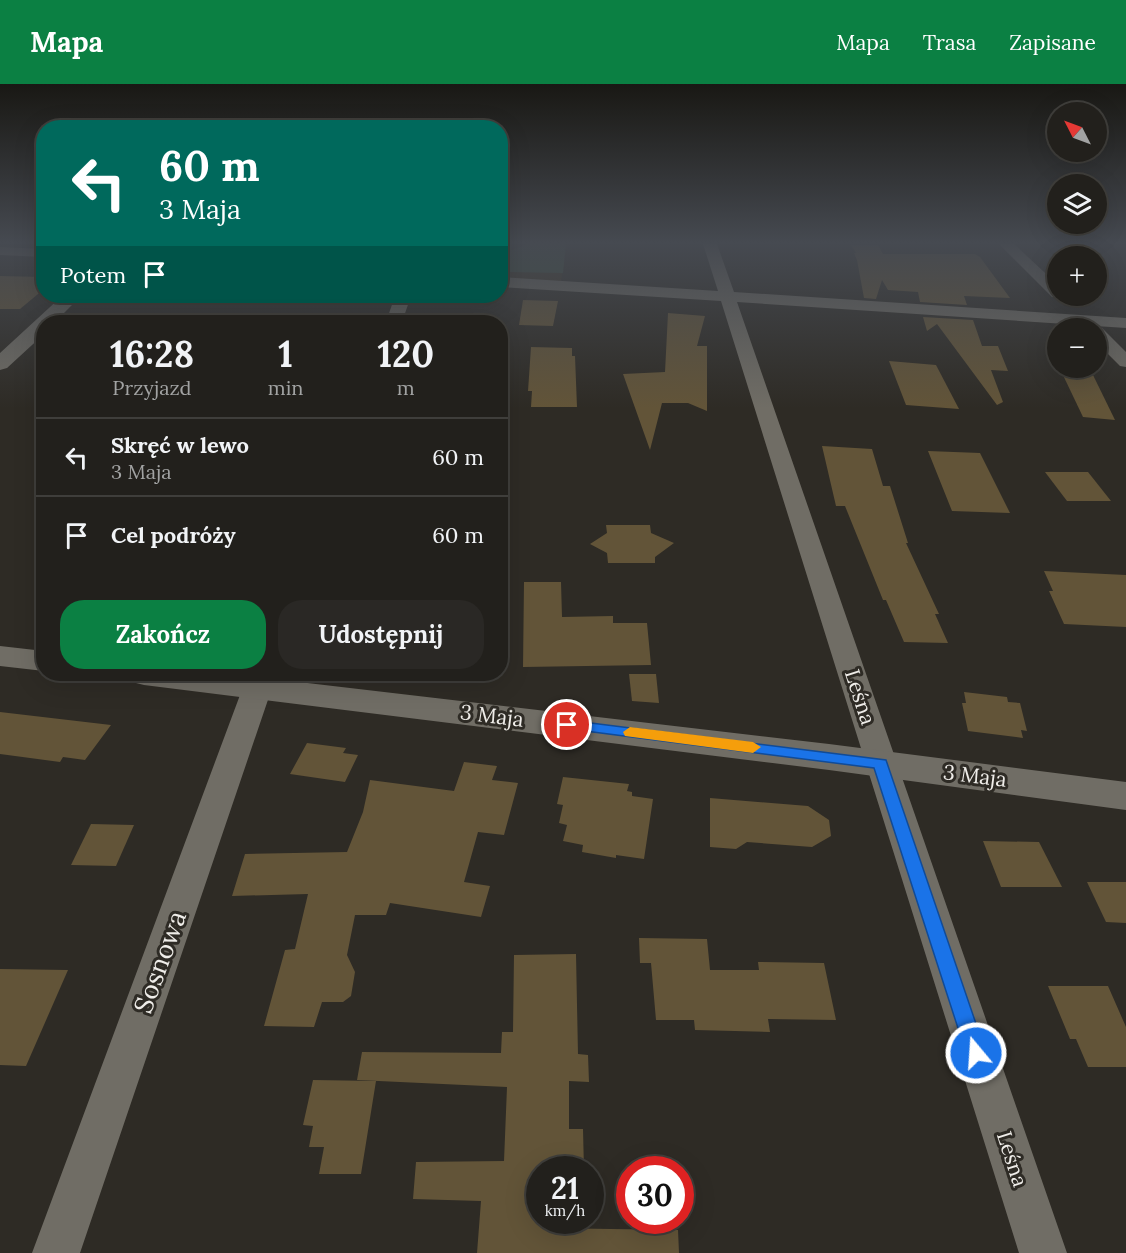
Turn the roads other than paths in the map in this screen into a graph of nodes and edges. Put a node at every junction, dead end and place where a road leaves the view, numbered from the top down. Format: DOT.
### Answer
graph roads {
  1 [pos="728,299"];
  2 [pos="757,299"];
  3 [pos="65,303"];
  4 [pos="1069,306"];
  5 [pos="52,315"];
  6 [pos="1082,318"];
  7 [pos="1047,323"];
  8 [pos="1126,323"];
  9 [pos="1107,325"];
  10 [pos="36,330"];
  11 [pos="1107,343"];
  12 [pos="1126,362"];
  13 [pos="0,364"];
  14 [pos="0,656"];
  15 [pos="36,660"];
  16 [pos="262,681"];
  17 [pos="269,681"];
  18 [pos="880,764"];
  19 [pos="1126,796"];
  20 [pos="57,1253"];
  21 [pos="1043,1253"];
  1 -- 18 [label="street, Leśna"];
  2 -- 7 [label="street"];
  3 -- 5 [label="street"];
  4 -- 6 [label="street"];
  8 -- 9 [label="street"];
  10 -- 13 [label="street"];
  11 -- 12 [label="street"];
  14 -- 15 [label="street"];
  16 -- 20 [label="street, Sosnowa"];
  17 -- 18 [label="street, 3 Maja"];
  18 -- 19 [label="street, 3 Maja"];
  18 -- 21 [label="street, Leśna"];
}
